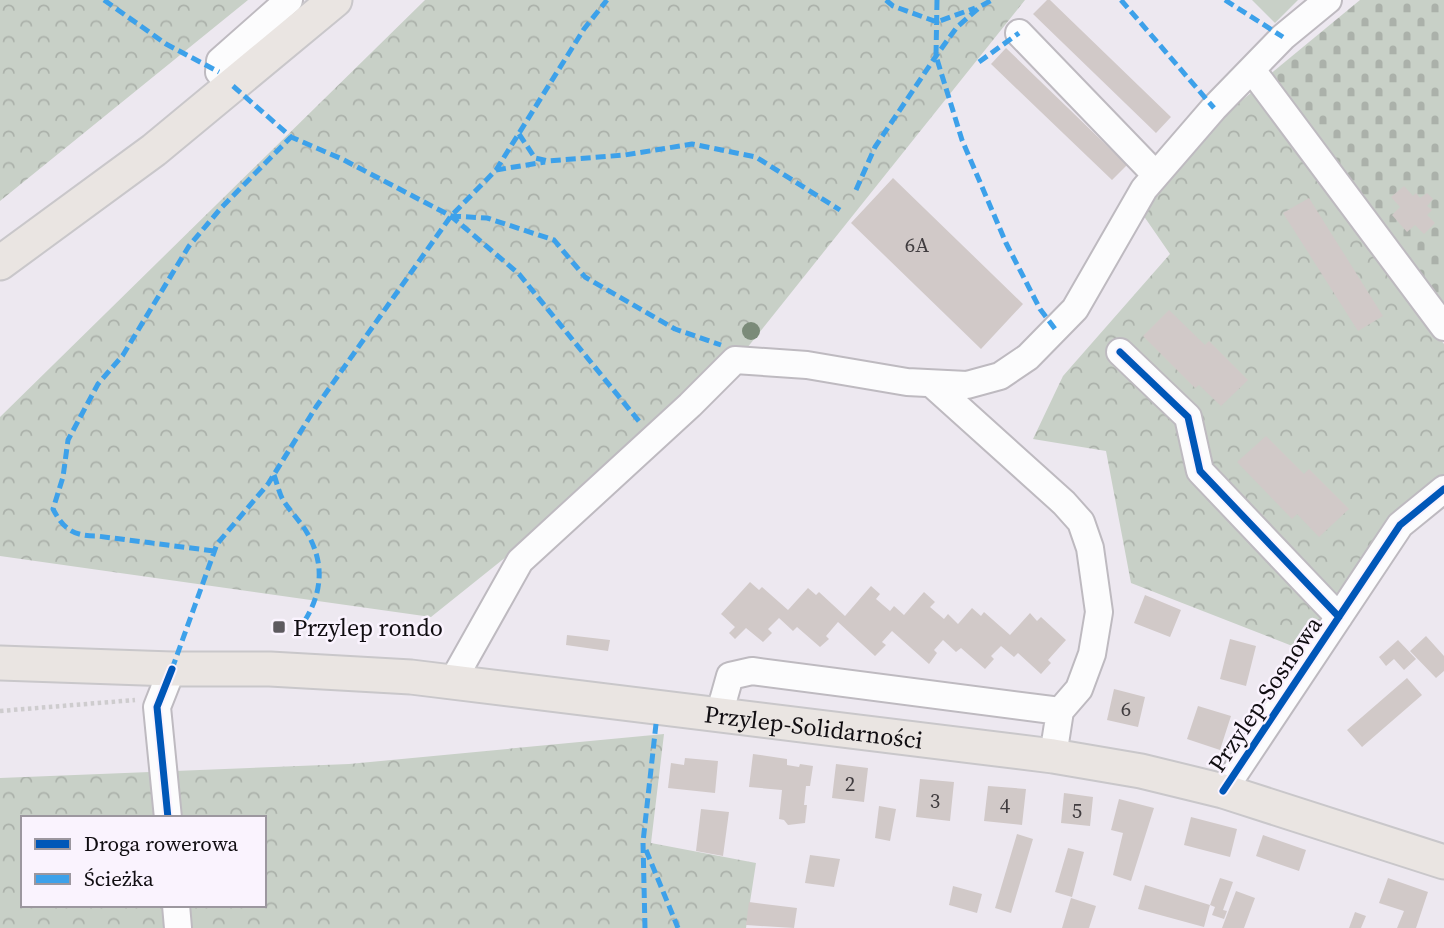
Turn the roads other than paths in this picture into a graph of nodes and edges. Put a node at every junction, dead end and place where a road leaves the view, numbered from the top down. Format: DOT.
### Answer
graph roads {
  1 [pos="289,0"];
  2 [pos="335,0"];
  3 [pos="1328,0"];
  4 [pos="1019,33"];
  5 [pos="1252,70"];
  6 [pos="233,86"];
  7 [pos="154,150"];
  8 [pos="1156,175"];
  9 [pos="0,263"];
  10 [pos="0,287"];
  11 [pos="1444,327"];
  12 [pos="1120,352"];
  13 [pos="932,384"];
  14 [pos="1444,489"];
  15 [pos="1339,617"];
  16 [pos="0,663"];
  17 [pos="452,682"];
  18 [pos="0,683"];
  19 [pos="166,684"];
  20 [pos="1060,711"];
  21 [pos="719,715"];
  22 [pos="1053,756"];
  23 [pos="1223,791"];
  24 [pos="168,816"];
  25 [pos="1444,862"];
  26 [pos="176,907"];
  27 [pos="178,928"];
  1 -- 6 [label="street"];
  2 -- 6 [label="main road"];
  3 -- 5 [label="street"];
  4 -- 8 [label="street"];
  5 -- 8 [label="street"];
  5 -- 11 [label="street"];
  6 -- 7 [label="main road"];
  7 -- 9 [label="main road"];
  7 -- 10 [label="main road"];
  8 -- 13 [label="street"];
  12 -- 15 [label="street"];
  13 -- 17 [label="street"];
  13 -- 20 [label="street"];
  14 -- 15 [label="street, Przylep-Sosnowa"];
  15 -- 23 [label="street, Przylep-Sosnowa"];
  16 -- 19 [label="main road, Przylep-Solidarności"];
  17 -- 19 [label="main road, Przylep-Solidarności"];
  17 -- 21 [label="main road, Przylep-Solidarności"];
  18 -- 19 [label="main road, Przylep-Solidarności"];
  19 -- 24 [label="street"];
  20 -- 21 [label="street"];
  20 -- 22 [label="street"];
  21 -- 22 [label="main road, Przylep-Solidarności"];
  22 -- 23 [label="main road, Przylep-Solidarności"];
  23 -- 25 [label="main road, Przylep-Solidarności"];
  26 -- 27 [label="street"];
}
